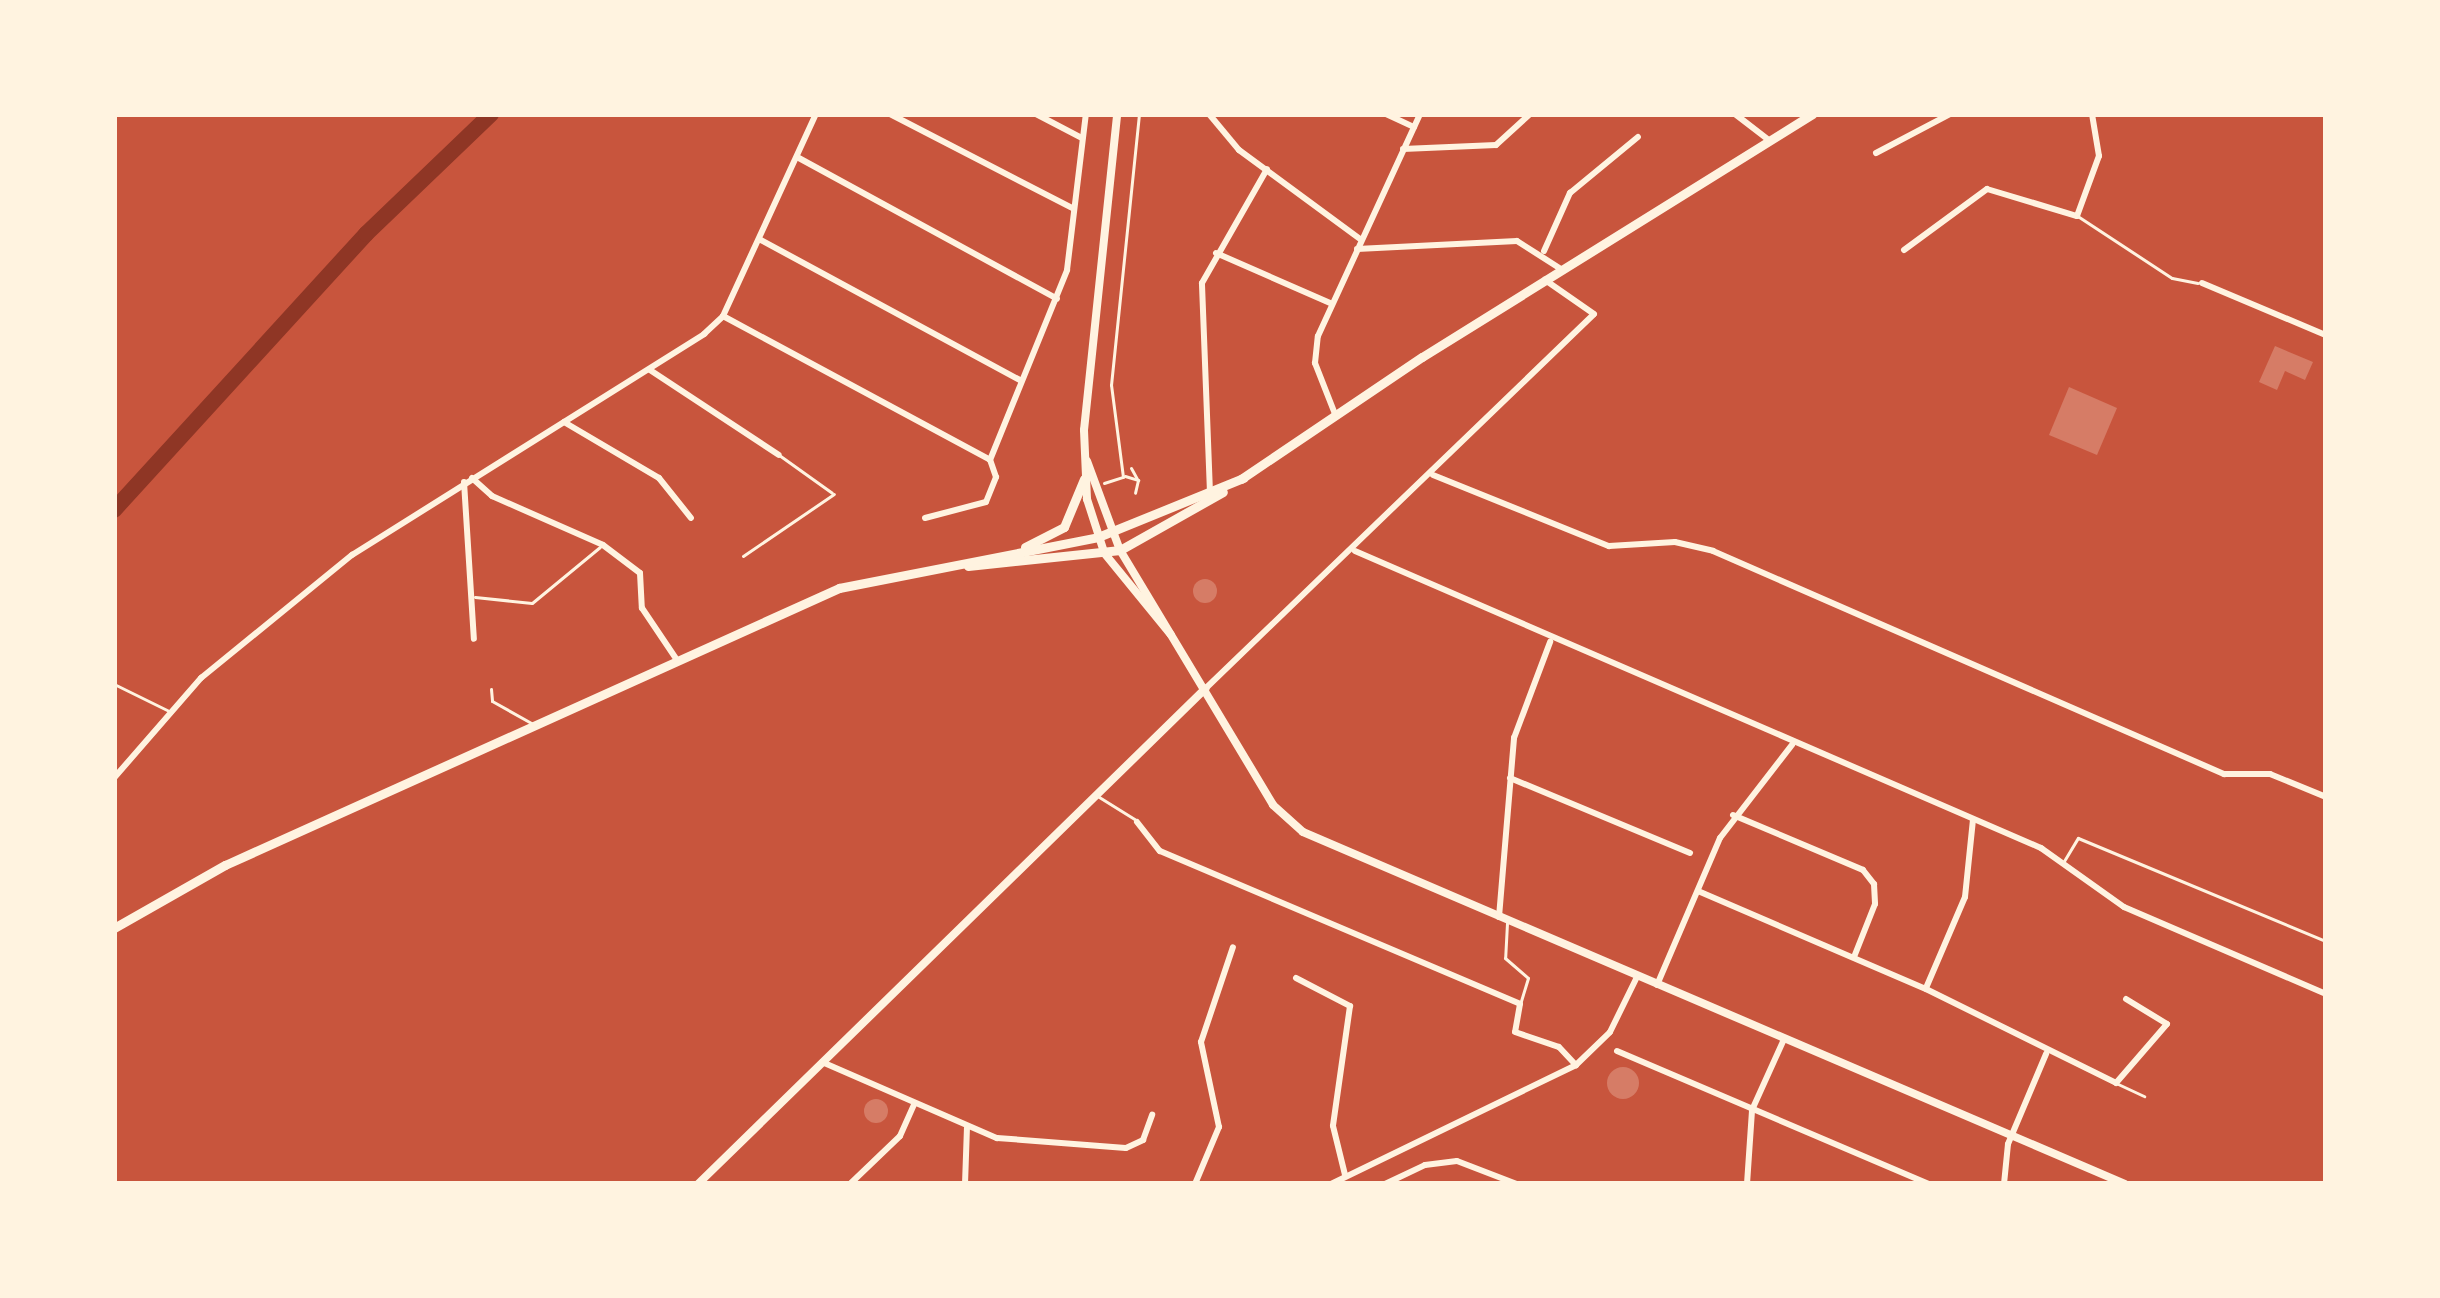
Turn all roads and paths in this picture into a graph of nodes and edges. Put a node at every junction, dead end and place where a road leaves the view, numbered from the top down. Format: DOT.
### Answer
graph roads {
  1 [pos="816,114"];
  2 [pos="890,114"];
  3 [pos="1036,114"];
  4 [pos="1086,114"];
  5 [pos="1117,114"];
  6 [pos="1139,114"];
  7 [pos="1209,114"];
  8 [pos="1386,114"];
  9 [pos="1420,114"];
  10 [pos="1530,114"];
  11 [pos="1735,114"];
  12 [pos="1813,114"];
  13 [pos="1951,114"];
  14 [pos="2092,114"];
  15 [pos="1414,127"];
  16 [pos="1638,137"];
  17 [pos="1082,138"];
  18 [pos="1770,141"];
  19 [pos="1403,149"];
  20 [pos="1876,153"];
  21 [pos="797,157"];
  22 [pos="1267,169"];
  23 [pos="1074,209"];
  24 [pos="2077,216"];
  25 [pos="759,239"];
  26 [pos="1360,239"];
  27 [pos="1357,249"];
  28 [pos="1904,250"];
  29 [pos="1544,252"];
  30 [pos="1216,253"];
  31 [pos="1562,269"];
  32 [pos="1545,280"];
  33 [pos="2202,283"];
  34 [pos="1058,299"];
  35 [pos="1330,303"];
  36 [pos="723,316"];
  37 [pos="2326,335"];
  38 [pos="650,370"];
  39 [pos="1021,381"];
  40 [pos="1335,414"];
  41 [pos="564,422"];
  42 [pos="779,455"];
  43 [pos="1085,455"];
  44 [pos="990,460"];
  45 [pos="1131,469"];
  46 [pos="1433,475"];
  47 [pos="1123,477"];
  48 [pos="1243,478"];
  49 [pos="1084,479"];
  50 [pos="1138,480"];
  51 [pos="471,481"];
  52 [pos="1104,483"];
  53 [pos="1135,493"];
  54 [pos="1210,493"];
  55 [pos="692,518"];
  56 [pos="926,518"];
  57 [pos="1113,533"];
  58 [pos="1098,537"];
  59 [pos="603,545"];
  60 [pos="1120,550"];
  61 [pos="1354,551"];
  62 [pos="1006,554"];
  63 [pos="1105,554"];
  64 [pos="743,556"];
  65 [pos="944,566"];
  66 [pos="473,597"];
  67 [pos="1171,635"];
  68 [pos="474,639"];
  69 [pos="1550,642"];
  70 [pos="677,660"];
  71 [pos="114,684"];
  72 [pos="491,689"];
  73 [pos="1204,689"];
  74 [pos="171,712"];
  75 [pos="534,724"];
  76 [pos="1792,745"];
  77 [pos="114,778"];
  78 [pos="1510,778"];
  79 [pos="1094,794"];
  80 [pos="2326,797"];
  81 [pos="1733,815"];
  82 [pos="1973,820"];
  83 [pos="1137,822"];
  84 [pos="1690,853"];
  85 [pos="2063,861"];
  86 [pos="1698,891"];
  87 [pos="1503,919"];
  88 [pos="114,928"];
  89 [pos="2326,941"];
  90 [pos="1233,947"];
  91 [pos="1854,957"];
  92 [pos="1637,977"];
  93 [pos="1296,978"];
  94 [pos="1657,985"];
  95 [pos="1926,989"];
  96 [pos="2326,994"];
  97 [pos="2126,999"];
  98 [pos="1520,1004"];
  99 [pos="1784,1039"];
  100 [pos="1617,1051"];
  101 [pos="2046,1054"];
  102 [pos="822,1062"];
  103 [pos="1576,1065"];
  104 [pos="2116,1083"];
  105 [pos="2144,1096"];
  106 [pos="915,1103"];
  107 [pos="1752,1111"];
  108 [pos="1152,1115"];
  109 [pos="968,1128"];
  110 [pos="2012,1136"];
  111 [pos="1345,1175"];
  112 [pos="698,1184"];
  113 [pos="850,1184"];
  114 [pos="964,1184"];
  115 [pos="1195,1184"];
  116 [pos="1331,1184"];
  117 [pos="1385,1184"];
  118 [pos="1517,1184"];
  119 [pos="1747,1184"];
  120 [pos="1929,1184"];
  121 [pos="2003,1184"];
  122 [pos="2126,1184"];
  1 -- 21 [label="street"];
  2 -- 23 [label="street"];
  3 -- 17 [label="street"];
  4 -- 17 [label="street"];
  5 -- 43 [label="street"];
  6 -- 47 [label="path"];
  7 -- 22 [label="street"];
  8 -- 15 [label="street"];
  9 -- 15 [label="street"];
  10 -- 19 [label="street"];
  11 -- 18 [label="street"];
  12 -- 18 [label="main road"];
  13 -- 20 [label="street"];
  14 -- 24 [label="street"];
  15 -- 19 [label="street"];
  16 -- 29 [label="street"];
  17 -- 23 [label="street"];
  18 -- 31 [label="main road"];
  19 -- 26 [label="street"];
  21 -- 25 [label="street"];
  21 -- 34 [label="street"];
  22 -- 26 [label="street"];
  22 -- 30 [label="street"];
  23 -- 34 [label="street"];
  24 -- 28 [label="street"];
  24 -- 33 [label="lane"];
  25 -- 36 [label="street"];
  25 -- 39 [label="street"];
  26 -- 27 [label="street"];
  27 -- 29 [label="street"];
  27 -- 35 [label="street"];
  29 -- 31 [label="street"];
  30 -- 35 [label="street"];
  30 -- 54 [label="street"];
  31 -- 32 [label="main road"];
  32 -- 40 [label="main road"];
  32 -- 46 [label="street"];
  33 -- 37 [label="street"];
  34 -- 39 [label="street"];
  35 -- 40 [label="street"];
  36 -- 38 [label="street"];
  36 -- 44 [label="street"];
  38 -- 41 [label="street"];
  38 -- 42 [label="street"];
  39 -- 44 [label="street"];
  40 -- 48 [label="main road"];
  41 -- 51 [label="street"];
  41 -- 55 [label="street"];
  42 -- 64 [label="lane"];
  43 -- 49 [label="street"];
  43 -- 57 [label="street"];
  44 -- 56 [label="street"];
  45 -- 50 [label="path"];
  46 -- 61 [label="street"];
  46 -- 80 [label="street"];
  47 -- 50 [label="path"];
  47 -- 52 [label="path"];
  48 -- 54 [label="main road"];
  48 -- 60 [label="main road"];
  49 -- 58 [label="street"];
  49 -- 62 [label="main road"];
  50 -- 53 [label="path"];
  51 -- 59 [label="street"];
  51 -- 66 [label="street"];
  51 -- 74 [label="street"];
  54 -- 57 [label="main road"];
  57 -- 58 [label="main road"];
  57 -- 60 [label="street"];
  58 -- 62 [label="main road"];
  58 -- 63 [label="street"];
  59 -- 66 [label="lane"];
  59 -- 70 [label="street"];
  60 -- 63 [label="main road"];
  60 -- 67 [label="street"];
  61 -- 69 [label="street"];
  61 -- 73 [label="street"];
  62 -- 65 [label="main road"];
  63 -- 65 [label="main road"];
  63 -- 67 [label="street"];
  65 -- 70 [label="main road"];
  66 -- 68 [label="street"];
  67 -- 73 [label="street"];
  69 -- 76 [label="street"];
  69 -- 78 [label="street"];
  70 -- 75 [label="main road"];
  71 -- 74 [label="lane"];
  72 -- 75 [label="lane"];
  73 -- 79 [label="street"];
  73 -- 87 [label="street"];
  74 -- 77 [label="street"];
  75 -- 88 [label="main road"];
  76 -- 81 [label="street"];
  76 -- 82 [label="street"];
  78 -- 84 [label="street"];
  78 -- 87 [label="street"];
  79 -- 83 [label="lane"];
  79 -- 102 [label="street"];
  81 -- 86 [label="street"];
  81 -- 91 [label="street"];
  82 -- 85 [label="street"];
  82 -- 95 [label="street"];
  83 -- 98 [label="street"];
  85 -- 89 [label="lane"];
  85 -- 96 [label="street"];
  86 -- 91 [label="street"];
  86 -- 94 [label="street"];
  87 -- 92 [label="street"];
  87 -- 98 [label="lane"];
  90 -- 115 [label="street"];
  91 -- 95 [label="street"];
  92 -- 94 [label="street"];
  92 -- 103 [label="street"];
  93 -- 111 [label="street"];
  94 -- 99 [label="street"];
  95 -- 101 [label="street"];
  97 -- 104 [label="street"];
  98 -- 103 [label="street"];
  99 -- 107 [label="street"];
  99 -- 110 [label="street"];
  100 -- 107 [label="street"];
  101 -- 104 [label="street"];
  101 -- 110 [label="street"];
  102 -- 106 [label="street"];
  102 -- 112 [label="street"];
  103 -- 111 [label="street"];
  104 -- 105 [label="lane"];
  106 -- 109 [label="street"];
  106 -- 113 [label="street"];
  107 -- 119 [label="street"];
  107 -- 120 [label="street"];
  108 -- 109 [label="street"];
  109 -- 114 [label="street"];
  110 -- 121 [label="street"];
  110 -- 122 [label="street"];
  111 -- 116 [label="street"];
  117 -- 118 [label="street"];
}
